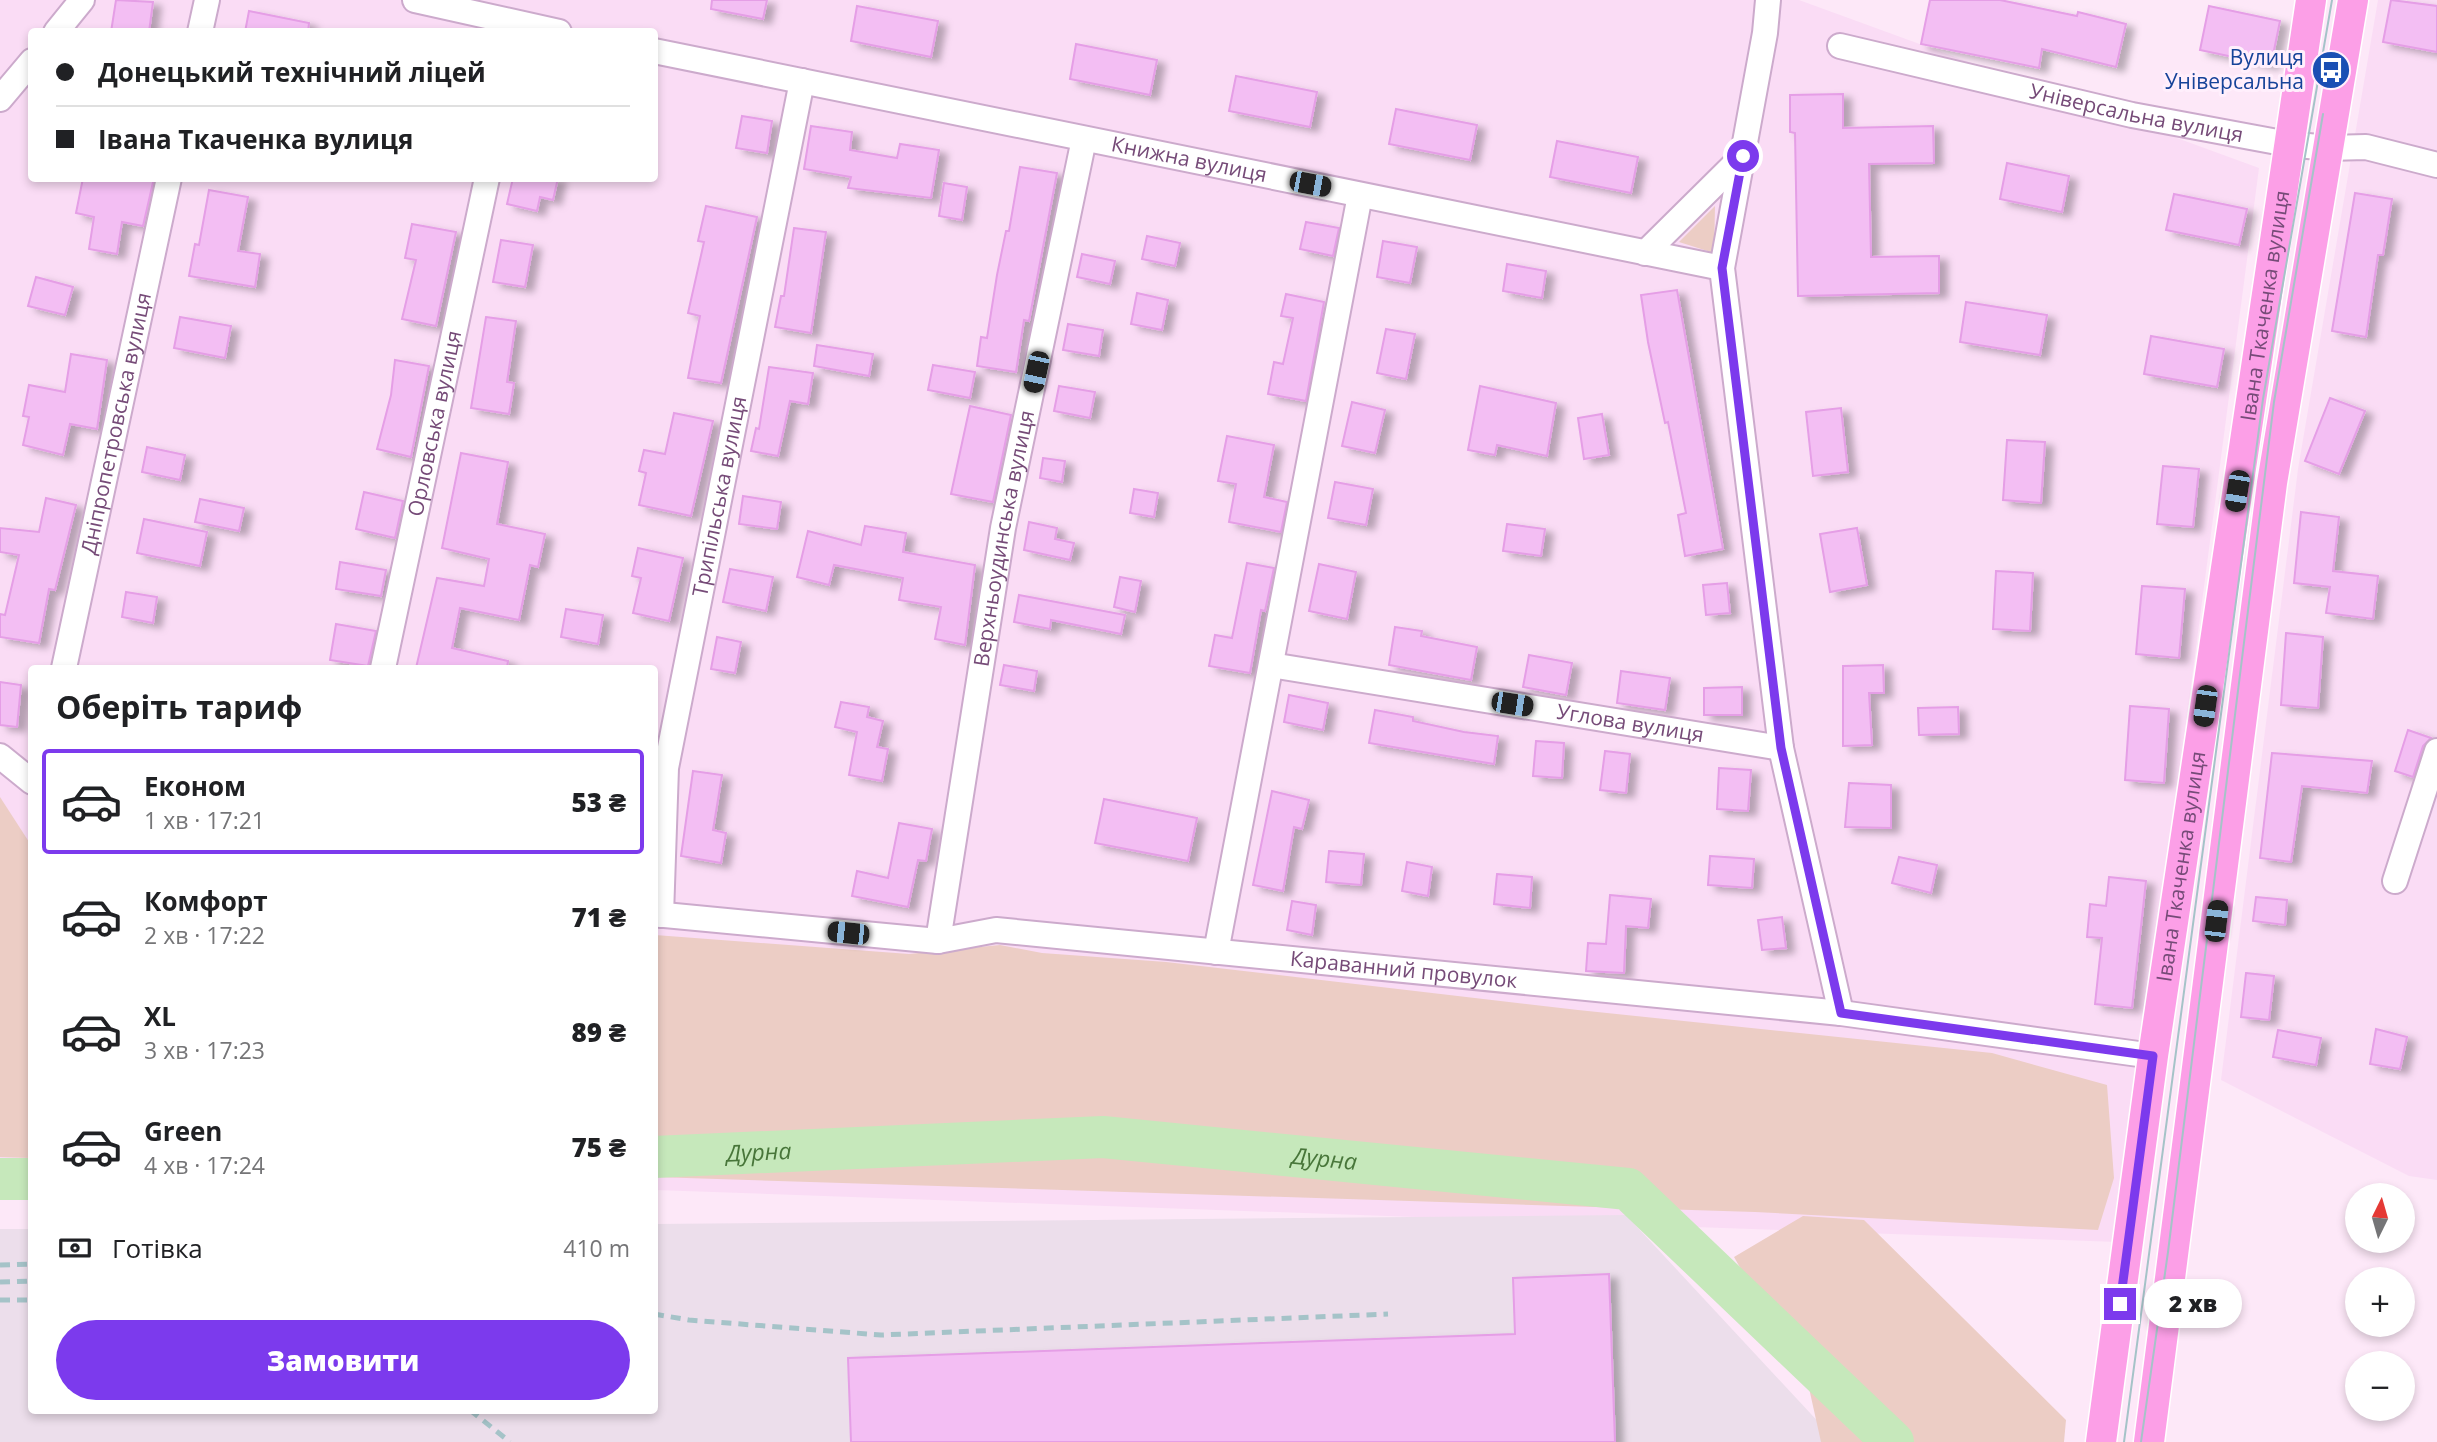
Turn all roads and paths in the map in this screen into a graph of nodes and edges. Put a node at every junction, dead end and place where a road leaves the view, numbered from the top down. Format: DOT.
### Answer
graph roads {
  1 [pos="82,0"];
  2 [pos="207,0"];
  3 [pos="415,0"];
  4 [pos="1768,0"];
  5 [pos="2311,0"];
  6 [pos="2353,0"];
  7 [pos="59,28"];
  8 [pos="201,28"];
  9 [pos="519,28"];
  10 [pos="1840,46"];
  11 [pos="658,52"];
  12 [pos="28,66"];
  13 [pos="802,81"];
  14 [pos="0,99"];
  15 [pos="1084,139"];
  16 [pos="2288,144"];
  17 [pos="2328,148"];
  18 [pos="1743,156"];
  19 [pos="2437,165"];
  20 [pos="168,182"];
  21 [pos="486,182"];
  22 [pos="1360,195"];
  23 [pos="1645,253"];
  24 [pos="1722,268"];
  25 [pos="65,665"];
  26 [pos="384,665"];
  27 [pos="1271,665"];
  28 [pos="1781,748"];
  29 [pos="2437,751"];
  30 [pos="0,756"];
  31 [pos="28,779"];
  32 [pos="2395,881"];
  33 [pos="658,914"];
  34 [pos="938,941"];
  35 [pos="1216,952"];
  36 [pos="1841,1013"];
  37 [pos="2153,1056"];
  38 [pos="2101,1442"];
  39 [pos="2149,1442"];
  1 -- 7 [label="street"];
  2 -- 8 [label="street"];
  3 -- 9 [label="street"];
  4 -- 18 [label="street"];
  5 -- 16 [label="main road, Івана Ткаченка вулиця"];
  6 -- 17 [label="main road, Івана Ткаченка вулиця"];
  10 -- 16 [label="street, Універсальна вулиця"];
  11 -- 13 [label="street, Книжна вулиця"];
  12 -- 14 [label="street"];
  13 -- 15 [label="street, Книжна вулиця"];
  13 -- 33 [label="street, Трипільська вулиця"];
  15 -- 22 [label="street, Книжна вулиця"];
  15 -- 34 [label="street, Верхньоудинська вулиця"];
  16 -- 17 [label="street, Універсальна вулиця"];
  16 -- 37 [label="main road, Івана Ткаченка вулиця"];
  17 -- 19 [label="street, Універсальна вулиця"];
  17 -- 39 [label="main road, Івана Ткаченка вулиця"];
  18 -- 23 [label="street"];
  18 -- 24 [label="street"];
  20 -- 25 [label="street, Дніпропетровська вулиця"];
  21 -- 26 [label="street, Орловська вулиця"];
  22 -- 23 [label="street, Книжна вулиця"];
  22 -- 27 [label="street"];
  23 -- 24 [label="street, Книжна вулиця"];
  24 -- 28 [label="street"];
  27 -- 28 [label="street, Углова вулиця"];
  27 -- 35 [label="street"];
  28 -- 36 [label="street"];
  29 -- 32 [label="street"];
  30 -- 31 [label="street"];
  33 -- 34 [label="street, Караванний провулок"];
  34 -- 35 [label="street, Караванний провулок"];
  35 -- 36 [label="street, Караванний провулок"];
  36 -- 37 [label="street, Караванний провулок"];
  37 -- 38 [label="main road, Івана Ткаченка вулиця"];
}
